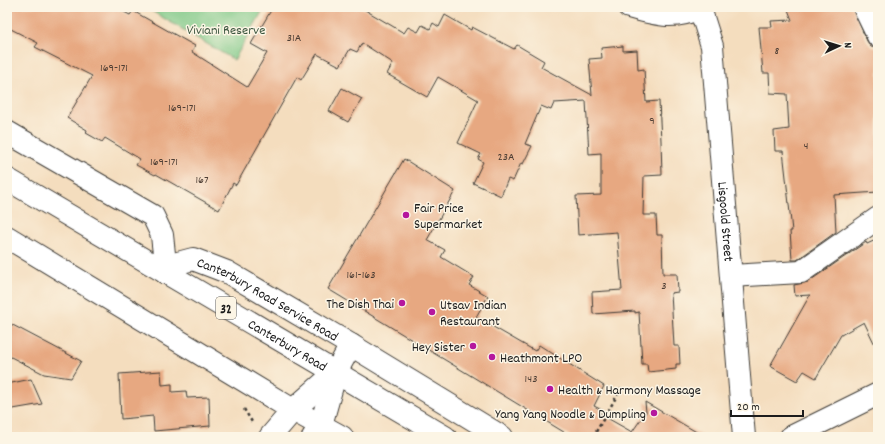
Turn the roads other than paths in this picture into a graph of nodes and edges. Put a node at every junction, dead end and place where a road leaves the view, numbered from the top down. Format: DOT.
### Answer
graph roads {
  1 [pos="629,7"];
  2 [pos="864,7"];
  3 [pos="701,8"];
  4 [pos="878,36"];
  5 [pos="7,132"];
  6 [pos="7,179"];
  7 [pos="878,218"];
  8 [pos="7,237"];
  9 [pos="166,273"];
  10 [pos="731,276"];
  11 [pos="351,345"];
  12 [pos="336,372"];
  13 [pos="878,394"];
  14 [pos="293,410"];
  15 [pos="317,431"];
  16 [pos="270,437"];
  17 [pos="342,437"];
  18 [pos="445,437"];
  19 [pos="502,437"];
  20 [pos="744,437"];
  21 [pos="791,437"];
  1 -- 3 [label="main road"];
  2 -- 4 [label="main road"];
  3 -- 10 [label="main road, Lisgoold Street"];
  5 -- 9 [label="main road"];
  6 -- 9 [label="main road, Canterbury Road / 32"];
  7 -- 10 [label="main road"];
  8 -- 14 [label="main road"];
  9 -- 11 [label="main road, Canterbury Road Service Road"];
  9 -- 12 [label="main road, Canterbury Road / 32"];
  10 -- 20 [label="main road, Lisgoold Street"];
  11 -- 12 [label="main road"];
  11 -- 19 [label="main road, Canterbury Road Service Road"];
  12 -- 14 [label="main road"];
  12 -- 15 [label="main road"];
  12 -- 18 [label="main road, Canterbury Road / 32"];
  13 -- 21 [label="main road"];
  14 -- 15 [label="main road"];
  14 -- 16 [label="main road"];
  15 -- 17 [label="main road"];
}
